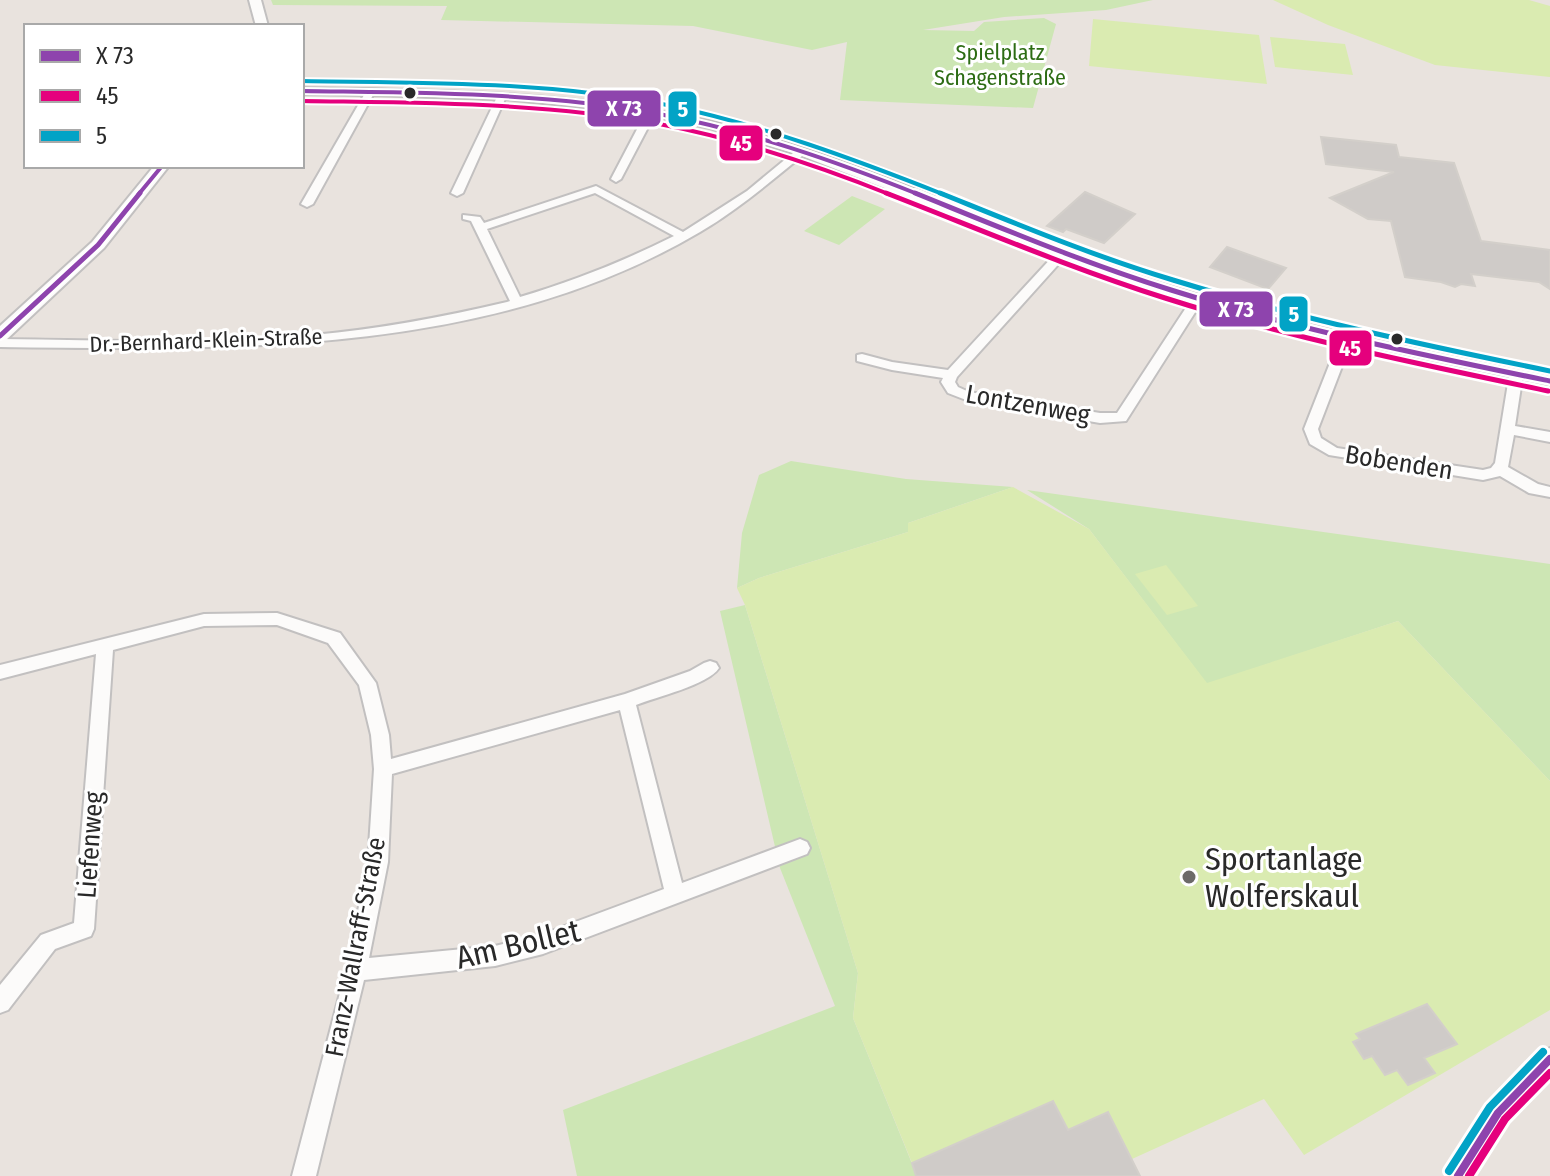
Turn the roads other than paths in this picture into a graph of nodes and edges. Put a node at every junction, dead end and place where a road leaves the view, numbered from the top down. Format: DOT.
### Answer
graph roads {
  1 [pos="255,0"];
  2 [pos="261,24"];
  3 [pos="304,91"];
  4 [pos="370,92"];
  5 [pos="502,96"];
  6 [pos="651,112"];
  7 [pos="800,152"];
  8 [pos="160,168"];
  9 [pos="616,179"];
  10 [pos="457,193"];
  11 [pos="307,204"];
  12 [pos="467,217"];
  13 [pos="479,228"];
  14 [pos="684,237"];
  15 [pos="1062,253"];
  16 [pos="1198,298"];
  17 [pos="516,301"];
  18 [pos="0,336"];
  19 [pos="1347,337"];
  20 [pos="0,343"];
  21 [pos="862,358"];
  22 [pos="1516,374"];
  23 [pos="951,375"];
  24 [pos="1550,381"];
  25 [pos="1508,429"];
  26 [pos="1550,437"];
  27 [pos="1500,469"];
  28 [pos="1550,492"];
  29 [pos="105,647"];
  30 [pos="710,668"];
  31 [pos="0,672"];
  32 [pos="626,701"];
  33 [pos="383,769"];
  34 [pos="800,848"];
  35 [pos="675,895"];
  36 [pos="356,970"];
  37 [pos="0,1002"];
  38 [pos="1550,1059"];
  39 [pos="304,1176"];
  40 [pos="1458,1176"];
  1 -- 2 [label="street"];
  3 -- 4 [label="street"];
  4 -- 5 [label="street"];
  4 -- 11 [label="street"];
  5 -- 6 [label="street"];
  5 -- 10 [label="street"];
  6 -- 7 [label="street"];
  6 -- 9 [label="street"];
  7 -- 14 [label="street, Dr.-Bernhard-Klein-Straße"];
  7 -- 15 [label="street"];
  8 -- 18 [label="street"];
  12 -- 13 [label="street"];
  13 -- 14 [label="street"];
  13 -- 17 [label="street"];
  14 -- 17 [label="street, Dr.-Bernhard-Klein-Straße"];
  15 -- 16 [label="street"];
  15 -- 23 [label="street, Lontzenweg"];
  16 -- 19 [label="street"];
  16 -- 23 [label="street, Lontzenweg"];
  17 -- 20 [label="street, Dr.-Bernhard-Klein-Straße"];
  19 -- 22 [label="street"];
  19 -- 27 [label="street, Bobenden"];
  21 -- 23 [label="street, Lontzenweg"];
  22 -- 24 [label="street"];
  22 -- 25 [label="street"];
  25 -- 26 [label="street"];
  25 -- 27 [label="street"];
  27 -- 28 [label="street"];
  29 -- 31 [label="street, Franz-Wallraff-Straße"];
  29 -- 33 [label="street, Franz-Wallraff-Straße"];
  29 -- 37 [label="street, Liefenweg"];
  30 -- 32 [label="street"];
  32 -- 33 [label="street"];
  32 -- 35 [label="street"];
  33 -- 36 [label="street, Franz-Wallraff-Straße"];
  34 -- 35 [label="street, Am Bollet"];
  35 -- 36 [label="street, Am Bollet"];
  36 -- 39 [label="street, Franz-Wallraff-Straße"];
  38 -- 40 [label="street"];
}
